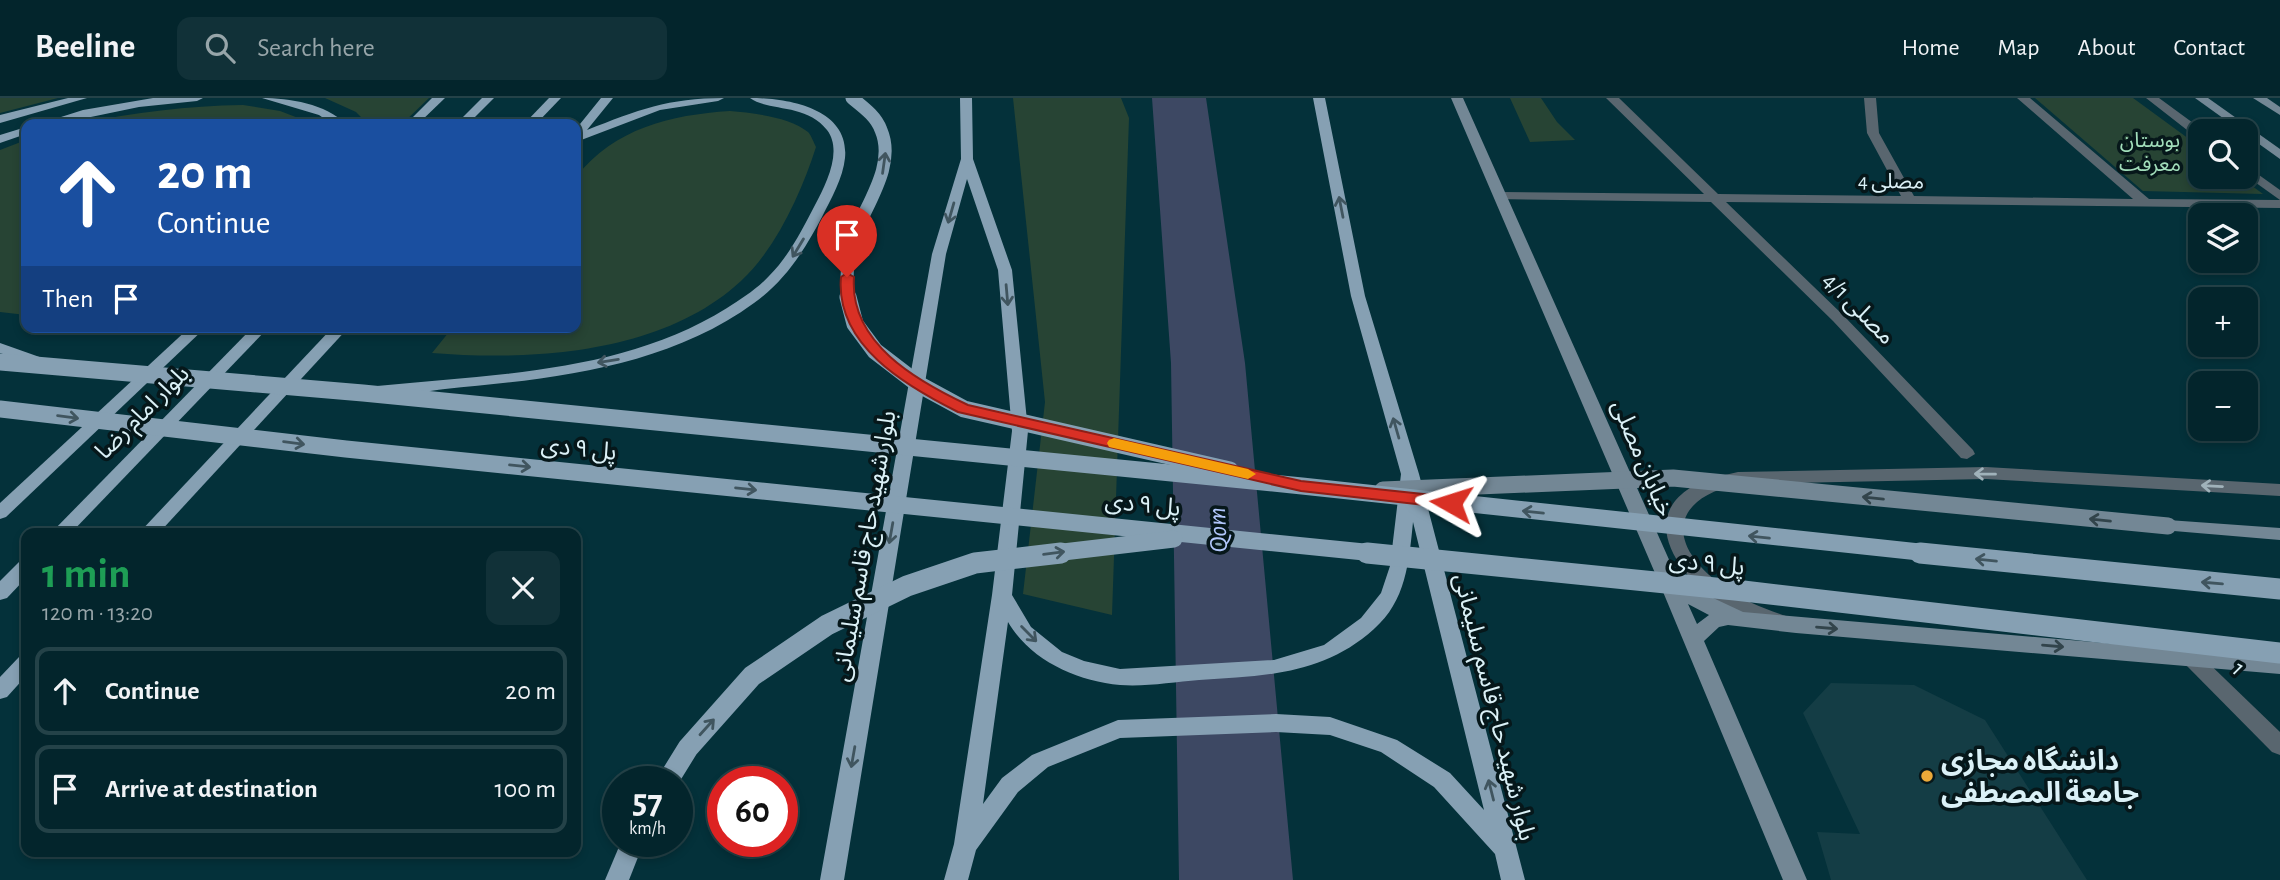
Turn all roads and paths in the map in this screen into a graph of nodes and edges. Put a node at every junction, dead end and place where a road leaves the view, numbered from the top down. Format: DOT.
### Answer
graph roads {
  1 [pos="81,98"];
  2 [pos="197,98"];
  3 [pos="268,98"];
  4 [pos="439,98"];
  5 [pos="488,98"];
  6 [pos="555,98"];
  7 [pos="607,98"];
  8 [pos="718,98"];
  9 [pos="756,98"];
  10 [pos="852,98"];
  11 [pos="966,98"];
  12 [pos="1320,98"];
  13 [pos="1612,98"];
  14 [pos="1870,98"];
  15 [pos="2023,98"];
  16 [pos="2152,98"];
  17 [pos="2201,98"];
  18 [pos="2259,98"];
  19 [pos="1458,99"];
  20 [pos="2280,112"];
  21 [pos="0,119"];
  22 [pos="66,119"];
  23 [pos="332,119"];
  24 [pos="417,119"];
  25 [pos="467,119"];
  26 [pos="535,119"];
  27 [pos="2188,125"];
  28 [pos="581,131"];
  29 [pos="21,132"];
  30 [pos="581,135"];
  31 [pos="0,139"];
  32 [pos="2280,155"];
  33 [pos="967,159"];
  34 [pos="2258,179"];
  35 [pos="1501,196"];
  36 [pos="2280,196"];
  37 [pos="1714,198"];
  38 [pos="1910,200"];
  39 [pos="2146,202"];
  40 [pos="2280,204"];
  41 [pos="193,333"];
  42 [pos="256,333"];
  43 [pos="339,333"];
  44 [pos="0,348"];
  45 [pos="0,362"];
  46 [pos="50,365"];
  47 [pos="363,393"];
  48 [pos="0,409"];
  49 [pos="1967,454"];
  50 [pos="1410,474"];
  51 [pos="1301,486"];
  52 [pos="2280,490"];
  53 [pos="1346,491"];
  54 [pos="0,513"];
  55 [pos="65,528"];
  56 [pos="153,528"];
  57 [pos="2280,534"];
  58 [pos="1207,535"];
  59 [pos="21,572"];
  60 [pos="1671,587"];
  61 [pos="2280,589"];
  62 [pos="0,593"];
  63 [pos="1002,595"];
  64 [pos="1748,619"];
  65 [pos="1796,626"];
  66 [pos="1693,639"];
  67 [pos="2280,653"];
  68 [pos="2190,657"];
  69 [pos="2280,666"];
  70 [pos="21,668"];
  71 [pos="0,691"];
  72 [pos="2280,746"];
  73 [pos="677,766"];
  74 [pos="965,846"];
  75 [pos="1507,852"];
  76 [pos="626,857"];
  77 [pos="617,880"];
  78 [pos="832,880"];
  79 [pos="956,880"];
  80 [pos="1513,880"];
  81 [pos="1795,880"];
  1 -- 21 [label="main road"];
  2 -- 22 [label="main road"];
  3 -- 23 [label="main road"];
  4 -- 24 [label="main road"];
  5 -- 25 [label="main road"];
  6 -- 26 [label="main road"];
  7 -- 28 [label="main road"];
  8 -- 30 [label="main road"];
  9 -- 47 [label="main road, one-way, bridge"];
  51 -- 10 [label="main road, one-way, bridge"];
  11 -- 33 [label="main road, بلوار شهید حاج قاسم سلیمانی"];
  50 -- 12 [label="main road, بلوار شهید حاج قاسم سلیمانی, one-way"];
  13 -- 37 [label="street, مصلی 4/1"];
  14 -- 38 [label="street"];
  15 -- 39 [label="street"];
  16 -- 27 [label="street"];
  17 -- 32 [label="main road"];
  18 -- 20 [label="main road"];
  19 -- 35 [label="main road, خیابان مصلی"];
  29 -- 31 [label="main road"];
  33 -- 63 [label="main road, one-way"];
  33 -- 78 [label="main road, بلوار شهید حاج قاسم سلیمانی, one-way"];
  34 -- 36 [label="street"];
  35 -- 37 [label="street, مصلی 4"];
  35 -- 60 [label="main road, خیابان مصلی"];
  37 -- 38 [label="street, مصلی 4"];
  37 -- 49 [label="street, مصلی 4/1"];
  38 -- 39 [label="street, مصلی 4"];
  39 -- 40 [label="street, مصلی 4"];
  41 -- 54 [label="main road"];
  42 -- 55 [label="main road, بلوار امام رضا"];
  43 -- 56 [label="main road"];
  44 -- 46 [label="main road"];
  45 -- 46 [label="main road, پل ۹ دی, bridge"];
  46 -- 47 [label="main road, پل ۹ دی, bridge"];
  47 -- 51 [label="main road, پل ۹ دی, bridge"];
  48 -- 58 [label="main road, پل ۹ دی, one-way, bridge"];
  63 -- 50 [label="main road, one-way"];
  75 -- 50 [label="main road, بلوار شهید حاج قاسم سلیمانی, one-way"];
  51 -- 53 [label="main road, پل ۹ دی, bridge"];
  52 -- 65 [label="street, one-way"];
  57 -- 53 [label="main road, one-way, bridge"];
  61 -- 53 [label="main road, پل ۹ دی, one-way, bridge"];
  58 -- 67 [label="main road, پل ۹ دی, bridge"];
  73 -- 58 [label="main road, one-way, bridge"];
  59 -- 62 [label="main road"];
  60 -- 64 [label="main road"];
  60 -- 66 [label="main road, خیابان مصلی"];
  63 -- 74 [label="main road"];
  64 -- 65 [label="main road"];
  64 -- 66 [label="main road"];
  65 -- 68 [label="main road, one-way"];
  66 -- 81 [label="main road, خیابان مصلی"];
  68 -- 69 [label="main road"];
  68 -- 72 [label="street, 1"];
  70 -- 71 [label="main road"];
  74 -- 75 [label="main road"];
  74 -- 79 [label="main road"];
  75 -- 80 [label="main road, بلوار شهید حاج قاسم سلیمانی"];
  76 -- 77 [label="main road"];
}
